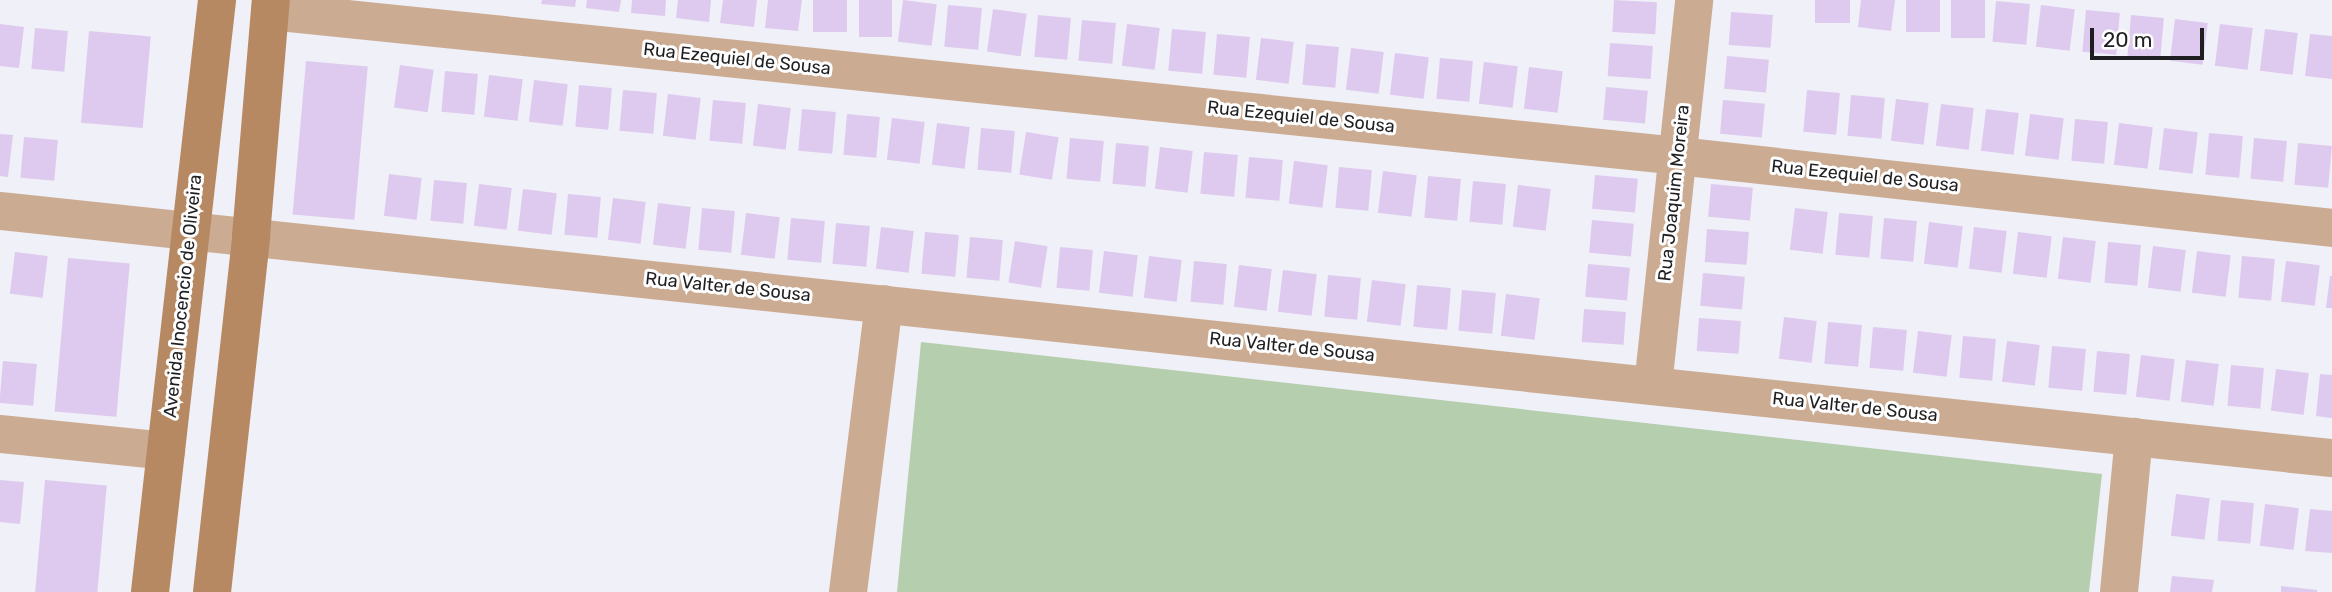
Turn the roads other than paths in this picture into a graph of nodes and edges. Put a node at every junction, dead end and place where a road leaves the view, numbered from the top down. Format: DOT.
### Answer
graph roads {
  1 [pos="216,0"];
  2 [pos="1695,0"];
  3 [pos="270,6"];
  4 [pos="1678,156"];
  5 [pos="0,211"];
  6 [pos="2332,228"];
  7 [pos="190,230"];
  8 [pos="251,236"];
  9 [pos="884,304"];
  10 [pos="1653,386"];
  11 [pos="0,434"];
  12 [pos="2134,437"];
  13 [pos="166,451"];
  14 [pos="2332,458"];
  15 [pos="150,592"];
  16 [pos="212,592"];
  17 [pos="848,592"];
  18 [pos="2119,592"];
  1 -- 7 [label="street, Avenida Inocencio de Oliveira"];
  2 -- 4 [label="street, Rua Joaquim Moreira"];
  3 -- 4 [label="street, Rua Ezequiel de Sousa"];
  3 -- 8 [label="street"];
  4 -- 6 [label="street, Rua Ezequiel de Sousa"];
  4 -- 10 [label="street, Rua Joaquim Moreira"];
  5 -- 7 [label="street, Rua Valter de Sousa"];
  7 -- 8 [label="street, Rua Valter de Sousa"];
  7 -- 13 [label="street, Avenida Inocencio de Oliveira"];
  8 -- 9 [label="street, Rua Valter de Sousa"];
  8 -- 16 [label="street"];
  9 -- 10 [label="street, Rua Valter de Sousa"];
  9 -- 17 [label="street"];
  10 -- 12 [label="street, Rua Valter de Sousa"];
  11 -- 13 [label="street"];
  12 -- 14 [label="street, Rua Valter de Sousa"];
  12 -- 18 [label="street"];
  13 -- 15 [label="street, Avenida Inocencio de Oliveira"];
}
